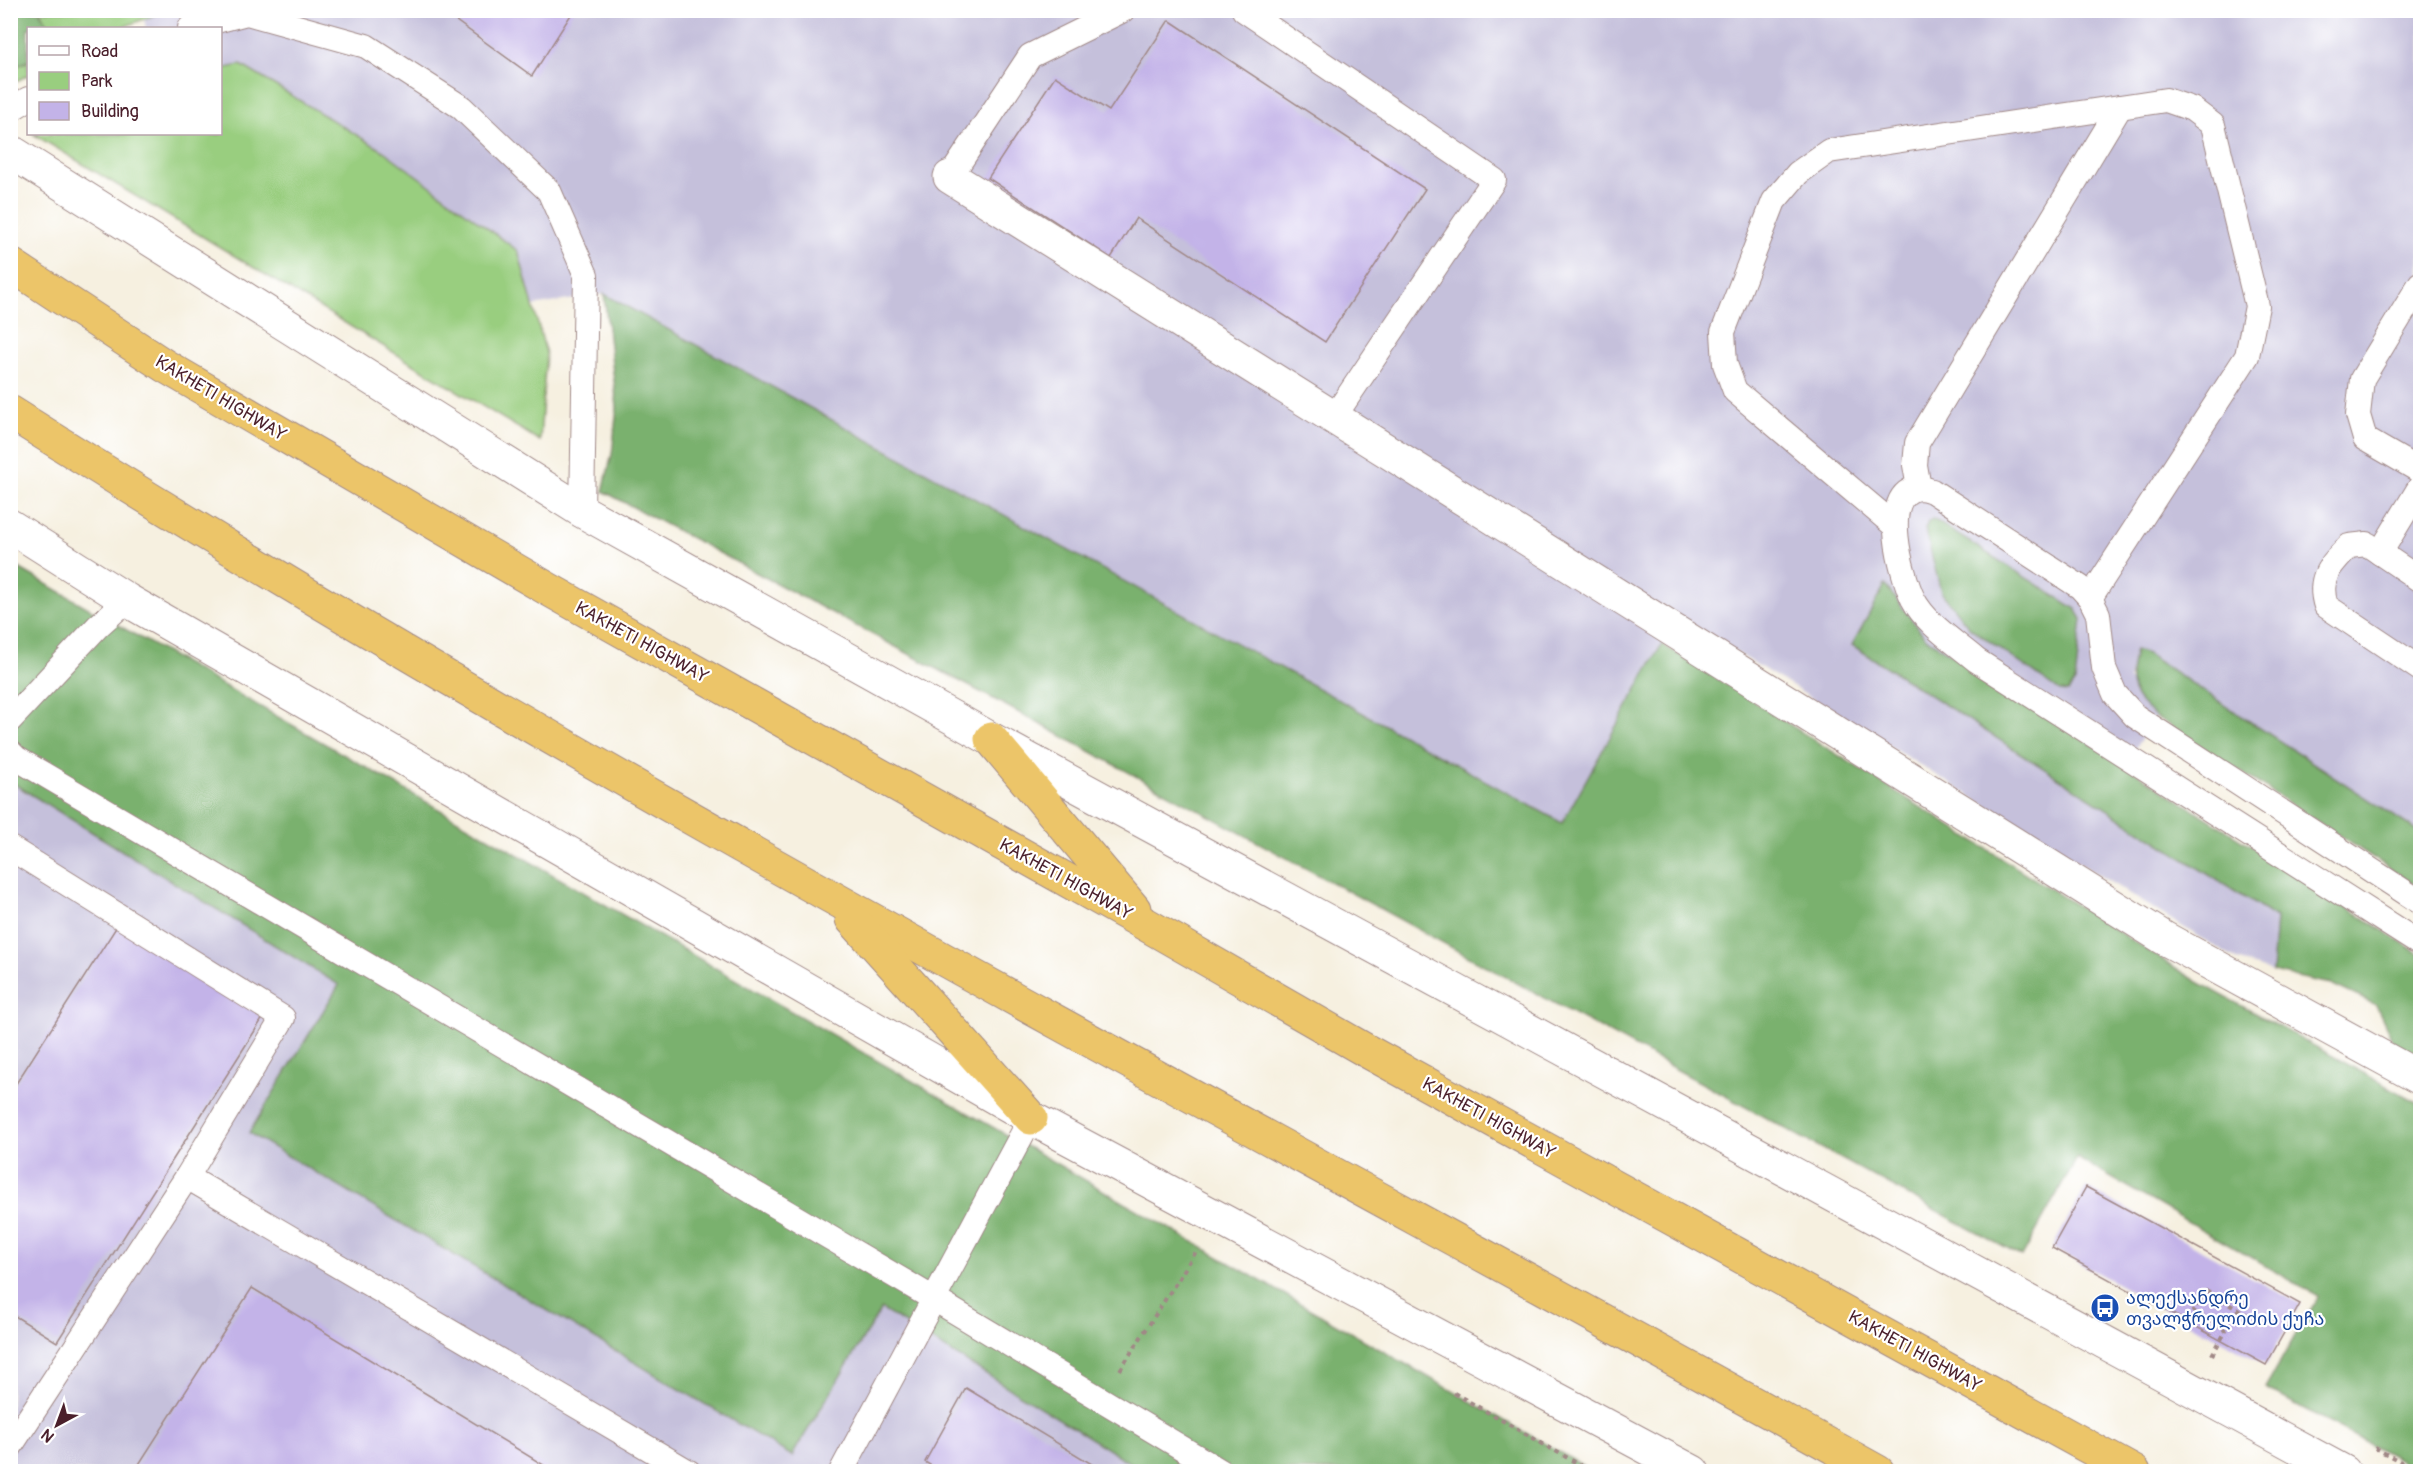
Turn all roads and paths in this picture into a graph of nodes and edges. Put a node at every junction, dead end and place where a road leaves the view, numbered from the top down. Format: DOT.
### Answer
graph roads {
  1 [pos="1123,10"];
  2 [pos="1244,10"];
  3 [pos="194,27"];
  4 [pos="27,100"];
  5 [pos="2120,107"];
  6 [pos="10,110"];
  7 [pos="10,152"];
  8 [pos="951,177"];
  9 [pos="10,264"];
  10 [pos="2421,284"];
  11 [pos="10,412"];
  12 [pos="1334,417"];
  13 [pos="2421,471"];
  14 [pos="2421,487"];
  15 [pos="1919,488"];
  16 [pos="582,511"];
  17 [pos="10,526"];
  18 [pos="1895,526"];
  19 [pos="2380,553"];
  20 [pos="2421,579"];
  21 [pos="2090,598"];
  22 [pos="127,600"];
  23 [pos="2421,669"];
  24 [pos="10,720"];
  25 [pos="990,739"];
  26 [pos="10,752"];
  27 [pos="10,848"];
  28 [pos="835,899"];
  29 [pos="2421,902"];
  30 [pos="1147,925"];
  31 [pos="2421,944"];
  32 [pos="2421,1078"];
  33 [pos="1030,1118"];
  34 [pos="188,1176"];
  35 [pos="1199,1247"];
  36 [pos="934,1299"];
  37 [pos="2249,1316"];
  38 [pos="2211,1356"];
  39 [pos="1101,1399"];
  40 [pos="10,1447"];
  41 [pos="689,1472"];
  42 [pos="841,1472"];
  43 [pos="1222,1472"];
  44 [pos="1693,1472"];
  45 [pos="1878,1472"];
  46 [pos="2134,1472"];
  47 [pos="2344,1472"];
  1 -- 8 [label="lane"];
  2 -- 12 [label="lane"];
  3 -- 16 [label="lane"];
  4 -- 6 [label="lane"];
  5 -- 15 [label="lane"];
  5 -- 18 [label="lane"];
  5 -- 21 [label="lane"];
  7 -- 16 [label="street"];
  8 -- 12 [label="street"];
  9 -- 30 [label="highway, KAKHETI HIGHWAY"];
  10 -- 13 [label="lane"];
  11 -- 28 [label="highway"];
  12 -- 32 [label="street"];
  14 -- 19 [label="lane"];
  15 -- 18 [label="lane"];
  15 -- 21 [label="lane"];
  16 -- 25 [label="street"];
  17 -- 22 [label="street"];
  18 -- 31 [label="lane"];
  19 -- 20 [label="lane"];
  19 -- 23 [label="lane"];
  21 -- 29 [label="lane"];
  22 -- 24 [label="lane"];
  22 -- 33 [label="street"];
  25 -- 30 [label="highway"];
  25 -- 47 [label="street"];
  26 -- 36 [label="lane"];
  27 -- 34 [label="lane"];
  28 -- 33 [label="highway"];
  28 -- 45 [label="highway"];
  30 -- 46 [label="highway, KAKHETI HIGHWAY"];
  33 -- 36 [label="lane"];
  33 -- 44 [label="street"];
  34 -- 40 [label="lane"];
  34 -- 41 [label="lane"];
  35 -- 39 [label="path"];
  36 -- 39 [label="lane"];
  36 -- 42 [label="lane"];
  37 -- 38 [label="path"];
  39 -- 43 [label="lane"];
}
